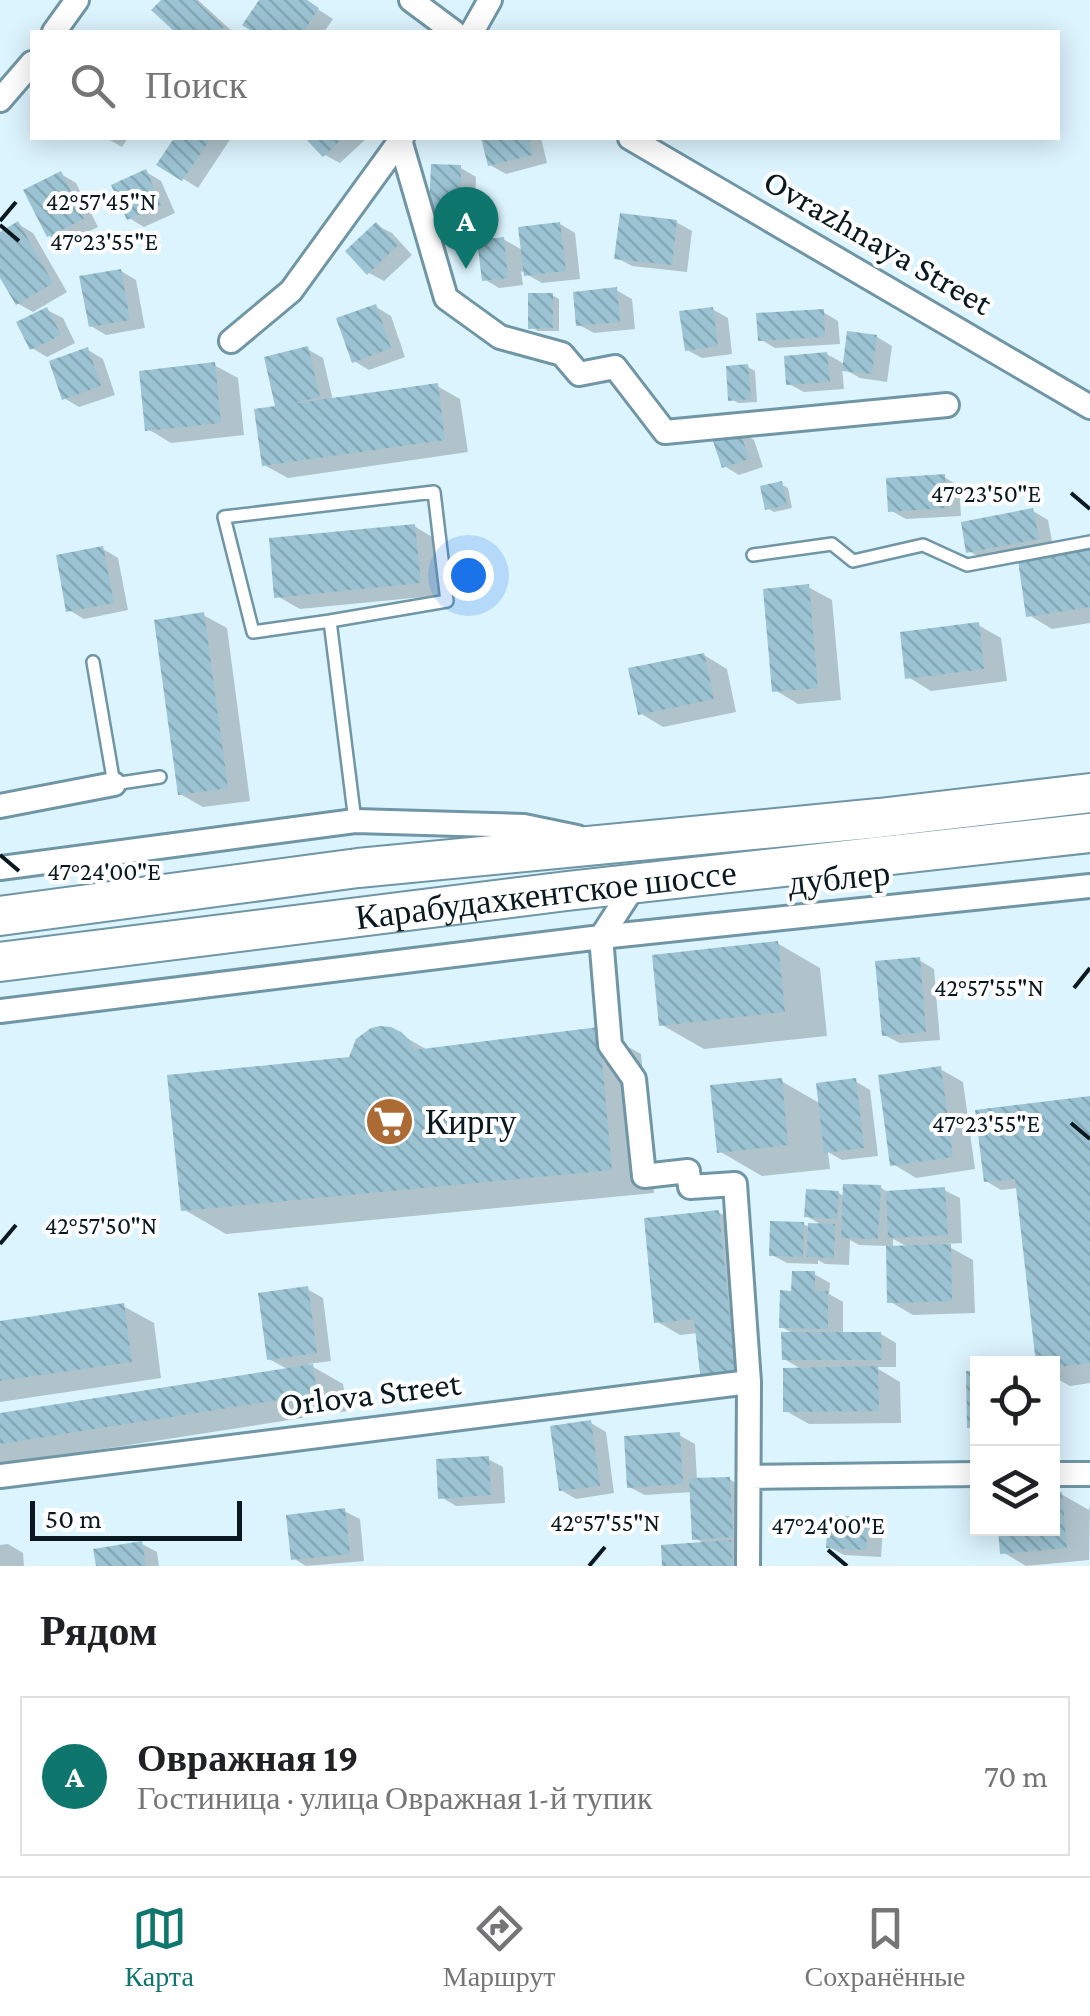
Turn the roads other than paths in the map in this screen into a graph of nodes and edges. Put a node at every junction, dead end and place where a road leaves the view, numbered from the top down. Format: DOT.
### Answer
graph roads {
  1 [pos="77,0"];
  2 [pos="411,0"];
  3 [pos="490,0"];
  4 [pos="65,28"];
  5 [pos="451,30"];
  6 [pos="473,30"];
  7 [pos="30,65"];
  8 [pos="0,100"];
  9 [pos="400,140"];
  10 [pos="401,140"];
  11 [pos="633,140"];
  12 [pos="231,341"];
  13 [pos="947,406"];
  14 [pos="1090,407"];
  15 [pos="1090,542"];
  16 [pos="753,556"];
  17 [pos="330,621"];
  18 [pos="93,662"];
  19 [pos="160,777"];
  20 [pos="114,784"];
  21 [pos="1090,793"];
  22 [pos="0,806"];
  23 [pos="355,821"];
  24 [pos="1090,833"];
  25 [pos="612,845"];
  26 [pos="0,868"];
  27 [pos="636,883"];
  28 [pos="1090,886"];
  29 [pos="0,916"];
  30 [pos="601,937"];
  31 [pos="0,962"];
  32 [pos="0,1011"];
  33 [pos="749,1382"];
  34 [pos="970,1474"];
  35 [pos="1060,1474"];
  36 [pos="1090,1474"];
  37 [pos="0,1476"];
  38 [pos="749,1477"];
  39 [pos="748,1566"];
  1 -- 4 [label="street"];
  2 -- 5 [label="street"];
  3 -- 6 [label="street"];
  7 -- 8 [label="street"];
  9 -- 12 [label="street"];
  10 -- 13 [label="street"];
  11 -- 14 [label="street, Ovrazhnaya Street"];
  15 -- 16 [label="lane"];
  17 -- 17 [label="lane"];
  17 -- 23 [label="lane"];
  18 -- 20 [label="lane"];
  19 -- 20 [label="lane"];
  20 -- 22 [label="street"];
  21 -- 25 [label="highway, Карабудахкентское шоссе"];
  23 -- 25 [label="street"];
  23 -- 26 [label="street"];
  24 -- 27 [label="highway, Карабудахкентское шоссе"];
  25 -- 29 [label="highway, Карабудахкентское шоссе"];
  27 -- 30 [label="street"];
  27 -- 31 [label="highway, Карабудахкентское шоссе"];
  28 -- 30 [label="street, дублер"];
  30 -- 32 [label="street, дублер"];
  30 -- 33 [label="street"];
  33 -- 37 [label="street, Orlova Street"];
  33 -- 38 [label="street"];
  34 -- 38 [label="street"];
  35 -- 36 [label="street"];
  38 -- 39 [label="street"];
}
